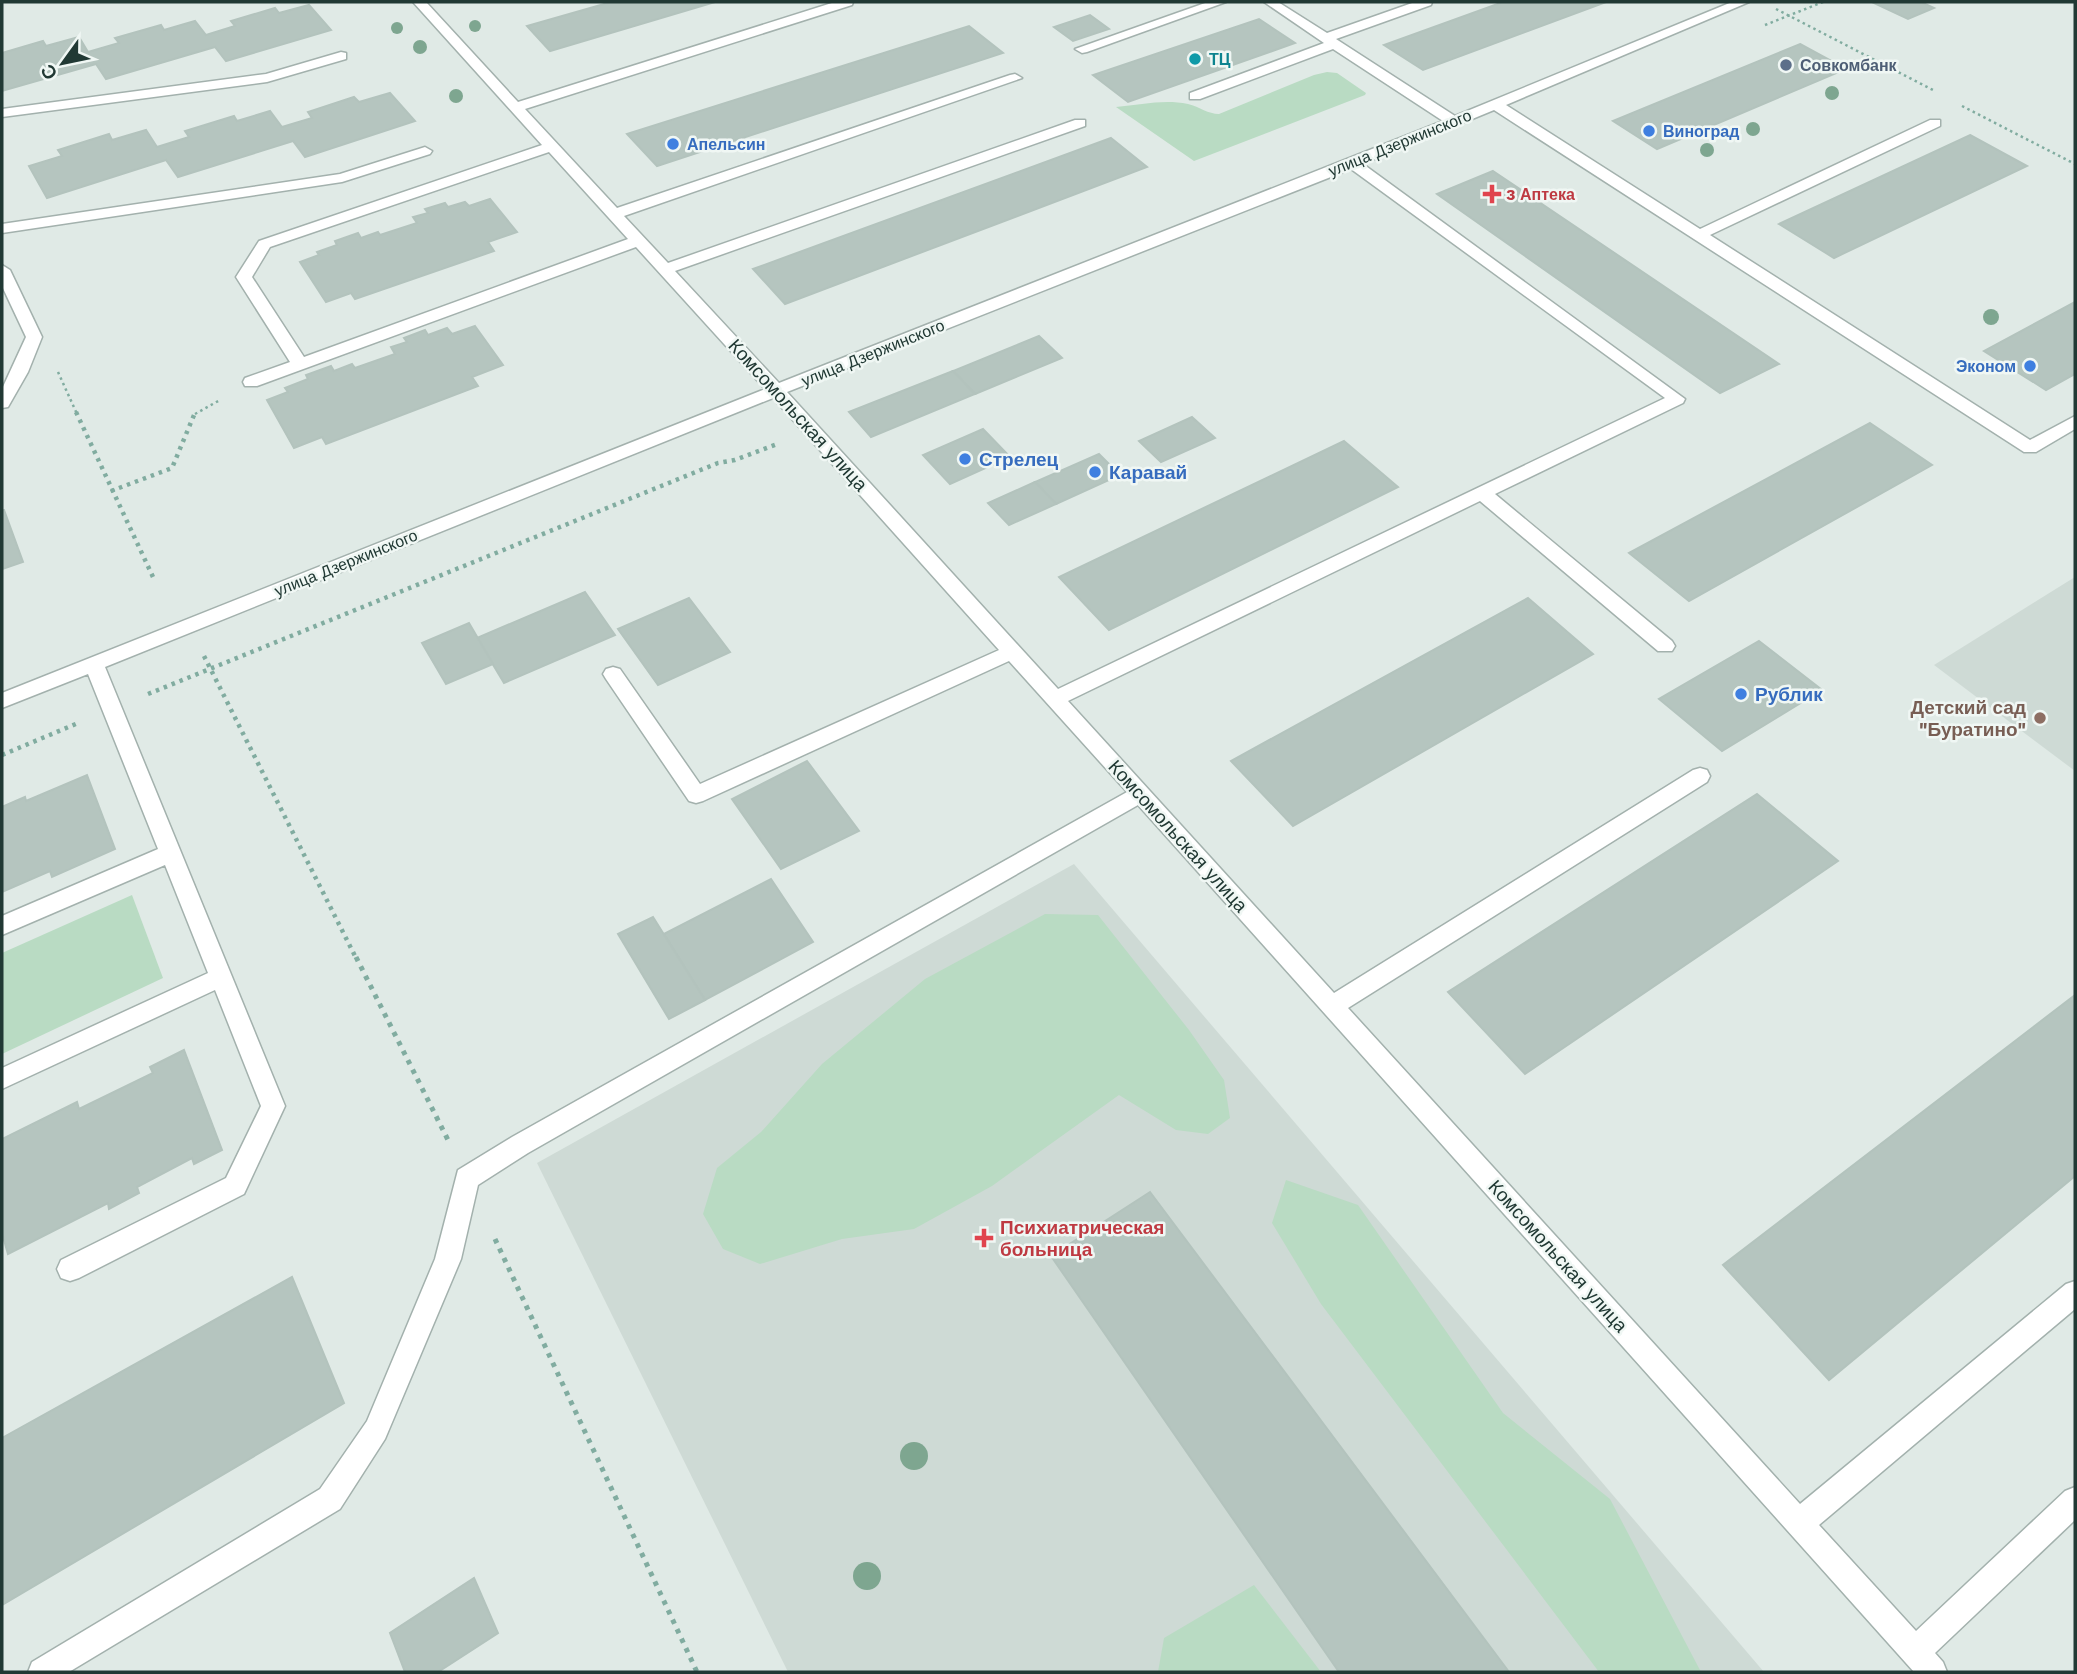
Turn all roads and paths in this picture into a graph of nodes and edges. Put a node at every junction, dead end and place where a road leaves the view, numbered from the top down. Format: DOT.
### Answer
graph roads {
  1 [pos="419,2"];
  2 [pos="847,2"];
  3 [pos="1220,2"];
  4 [pos="1270,2"];
  5 [pos="1426,2"];
  6 [pos="1743,2"];
  7 [pos="1823,2"];
  8 [pos="1772,6"];
  9 [pos="1789,15"];
  10 [pos="1764,26"];
  11 [pos="1331,41"];
  12 [pos="1082,49"];
  13 [pos="341,56"];
  14 [pos="1015,78"];
  15 [pos="1195,96"];
  16 [pos="1944,96"];
  17 [pos="1956,102"];
  18 [pos="1496,104"];
  19 [pos="516,107"];
  20 [pos="2,113"];
  21 [pos="1453,121"];
  22 [pos="1080,123"];
  23 [pos="1935,123"];
  24 [pos="552,146"];
  25 [pos="425,151"];
  26 [pos="1353,163"];
  27 [pos="2075,164"];
  28 [pos="614,214"];
  29 [pos="2,229"];
  30 [pos="1699,235"];
  31 [pos="638,241"];
  32 [pos="2,270"];
  33 [pos="664,270"];
  34 [pos="300,364"];
  35 [pos="251,382"];
  36 [pos="776,391"];
  37 [pos="2,403"];
  38 [pos="79,415"];
  39 [pos="2075,422"];
  40 [pos="812,430"];
  41 [pos="111,491"];
  42 [pos="1482,493"];
  43 [pos="153,577"];
  44 [pos="1665,646"];
  45 [pos="1012,652"];
  46 [pos="94,664"];
  47 [pos="613,674"];
  48 [pos="1055,699"];
  49 [pos="2,701"];
  50 [pos="112,709"];
  51 [pos="2,755"];
  52 [pos="1700,776"];
  53 [pos="1141,794"];
  54 [pos="171,853"];
  55 [pos="2,926"];
  56 [pos="221,976"];
  57 [pos="1332,1006"];
  58 [pos="2,1079"];
  59 [pos="69,1269"];
  60 [pos="2075,1293"];
  61 [pos="2075,1501"];
  62 [pos="1799,1523"];
  63 [pos="1924,1662"];
  64 [pos="42,1672"];
  1 -- 19 [label="street, Комсомольская улица"];
  2 -- 19 [label="street"];
  3 -- 12 [label="street"];
  4 -- 11 [label="street"];
  5 -- 11 [label="street"];
  6 -- 18 [label="street, улица Дзержинского"];
  7 -- 9 [label="path"];
  8 -- 9 [label="path"];
  9 -- 10 [label="path"];
  9 -- 16 [label="path"];
  11 -- 15 [label="street"];
  11 -- 21 [label="street"];
  13 -- 20 [label="street"];
  14 -- 28 [label="street"];
  17 -- 27 [label="path"];
  18 -- 21 [label="street, улица Дзержинского"];
  18 -- 30 [label="street"];
  19 -- 24 [label="street, Комсомольская улица"];
  21 -- 26 [label="street, улица Дзержинского"];
  22 -- 33 [label="street"];
  23 -- 30 [label="street"];
  24 -- 28 [label="street, Комсомольская улица"];
  24 -- 34 [label="street"];
  25 -- 29 [label="street"];
  26 -- 36 [label="street, улица Дзержинского"];
  26 -- 42 [label="street"];
  28 -- 31 [label="street, Комсомольская улица"];
  30 -- 39 [label="street"];
  31 -- 33 [label="street, Комсомольская улица"];
  31 -- 34 [label="street"];
  32 -- 37 [label="street"];
  33 -- 36 [label="street, Комсомольская улица"];
  34 -- 35 [label="street"];
  35 -- 41 [label="path"];
  36 -- 40 [label="street, Комсомольская улица"];
  36 -- 46 [label="street, улица Дзержинского"];
  38 -- 41 [label="path"];
  40 -- 45 [label="street, Комсомольская улица"];
  40 -- 50 [label="path"];
  41 -- 43 [label="path"];
  42 -- 44 [label="street"];
  42 -- 48 [label="street"];
  45 -- 47 [label="street"];
  45 -- 48 [label="street, Комсомольская улица"];
  46 -- 49 [label="street, улица Дзержинского"];
  46 -- 50 [label="street"];
  48 -- 53 [label="street, Комсомольская улица"];
  50 -- 51 [label="path"];
  50 -- 54 [label="street"];
  52 -- 57 [label="street"];
  53 -- 57 [label="street, Комсомольская улица"];
  53 -- 64 [label="street"];
  54 -- 55 [label="street"];
  54 -- 56 [label="street"];
  56 -- 58 [label="street"];
  56 -- 59 [label="street"];
  57 -- 62 [label="street, Комсомольская улица"];
  60 -- 62 [label="street"];
  61 -- 63 [label="street"];
  62 -- 63 [label="street, Комсомольская улица"];
}
